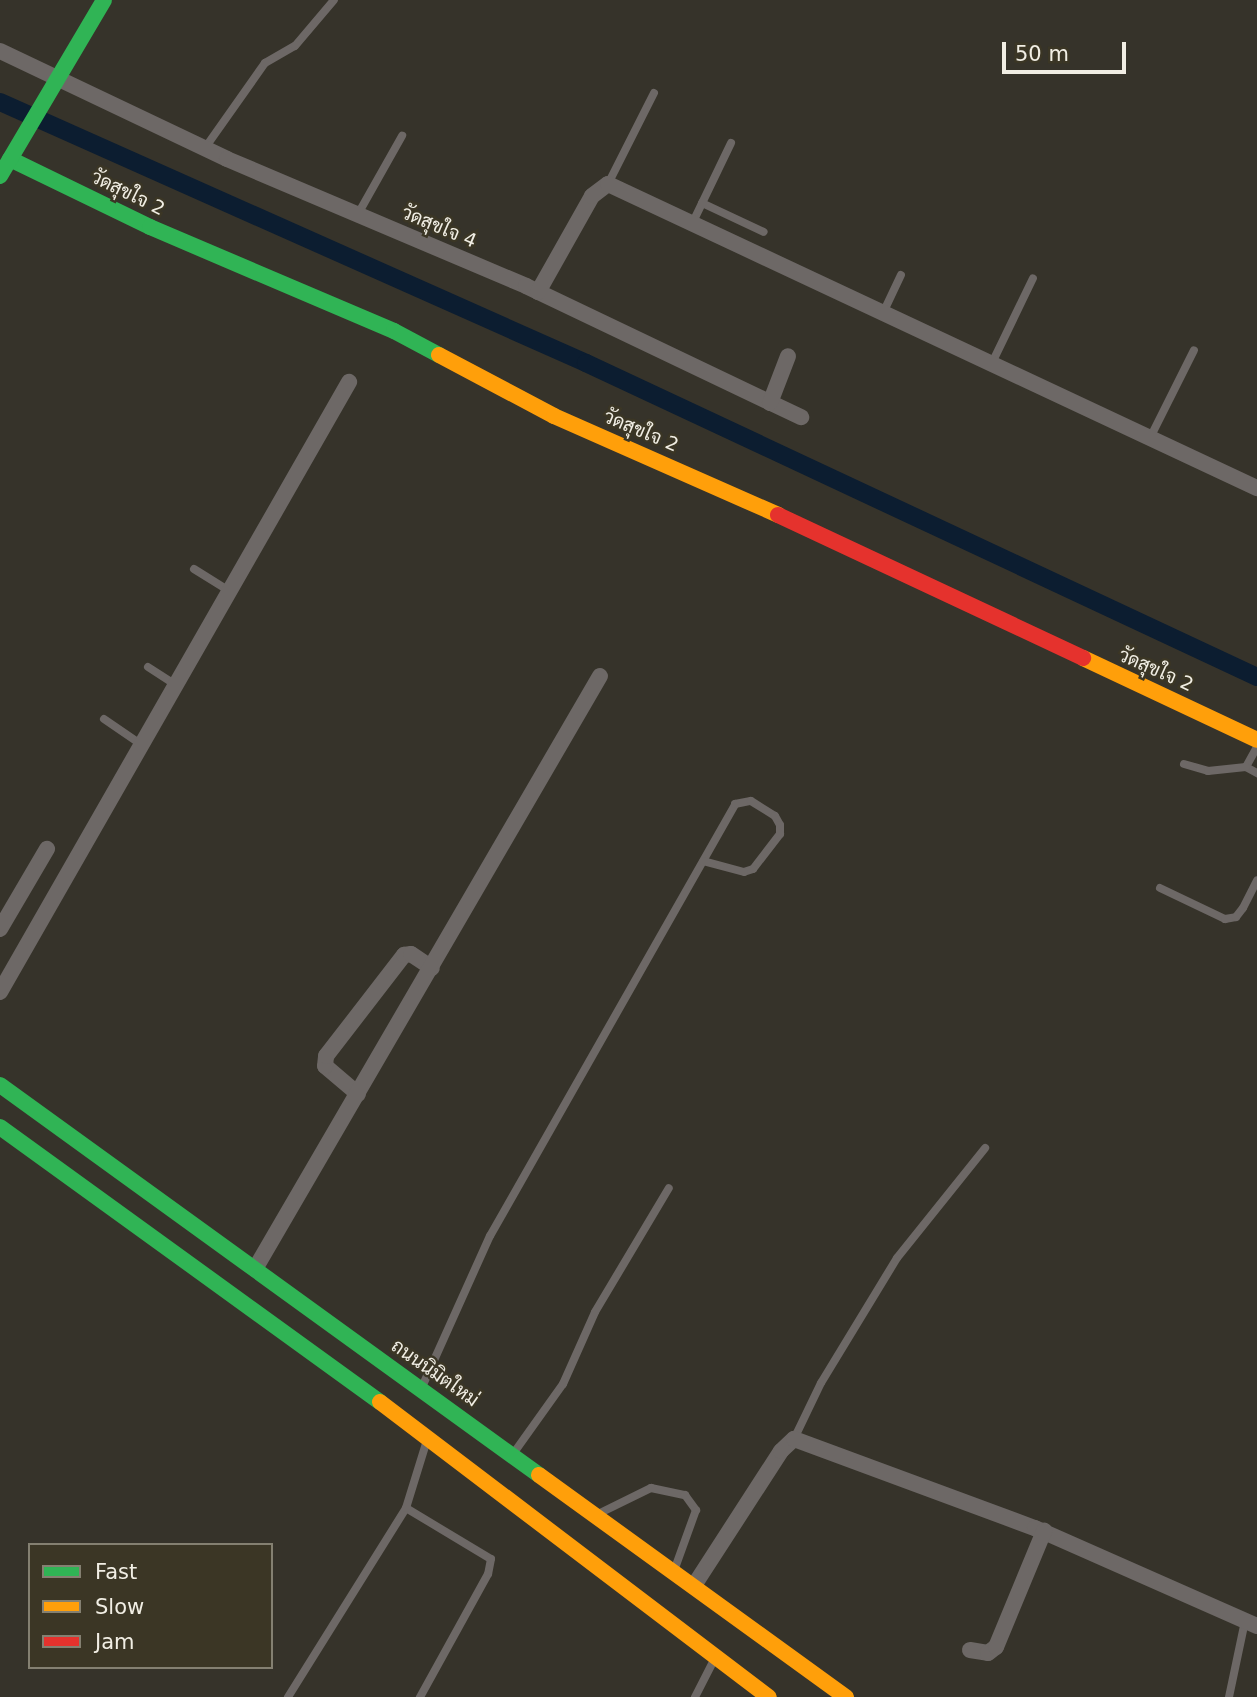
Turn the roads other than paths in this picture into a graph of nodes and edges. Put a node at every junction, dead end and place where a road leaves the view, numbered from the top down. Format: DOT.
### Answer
graph roads {
  1 [pos="104,0"];
  2 [pos="334,0"];
  3 [pos="0,51"];
  4 [pos="58,77"];
  5 [pos="654,93"];
  6 [pos="402,136"];
  7 [pos="731,143"];
  8 [pos="205,148"];
  9 [pos="10,159"];
  10 [pos="0,176"];
  11 [pos="608,184"];
  12 [pos="702,203"];
  13 [pos="358,214"];
  14 [pos="692,224"];
  15 [pos="764,232"];
  16 [pos="901,275"];
  17 [pos="1033,278"];
  18 [pos="538,292"];
  19 [pos="883,313"];
  20 [pos="1194,350"];
  21 [pos="789,356"];
  22 [pos="992,363"];
  23 [pos="349,382"];
  24 [pos="770,403"];
  25 [pos="801,417"];
  26 [pos="1150,438"];
  27 [pos="1256,485"];
  28 [pos="194,569"];
  29 [pos="228,590"];
  30 [pos="148,667"];
  31 [pos="600,676"];
  32 [pos="176,685"];
  33 [pos="104,719"];
  34 [pos="1257,740"];
  35 [pos="142,745"];
  36 [pos="1257,747"];
  37 [pos="1184,764"];
  38 [pos="1246,767"];
  39 [pos="1257,773"];
  40 [pos="47,849"];
  41 [pos="703,861"];
  42 [pos="1257,880"];
  43 [pos="1160,888"];
  44 [pos="0,929"];
  45 [pos="432,968"];
  46 [pos="0,992"];
  47 [pos="0,1084"];
  48 [pos="358,1094"];
  49 [pos="0,1127"];
  50 [pos="985,1148"];
  51 [pos="669,1188"];
  52 [pos="255,1269"];
  53 [pos="421,1390"];
  54 [pos="428,1437"];
  55 [pos="794,1439"];
  56 [pos="513,1454"];
  57 [pos="406,1508"];
  58 [pos="598,1514"];
  59 [pos="1044,1531"];
  60 [pos="674,1570"];
  61 [pos="695,1584"];
  62 [pos="1251,1624"];
  63 [pos="970,1650"];
  64 [pos="716,1656"];
  65 [pos="288,1697"];
  66 [pos="420,1697"];
  67 [pos="695,1697"];
  68 [pos="769,1697"];
  69 [pos="846,1697"];
  70 [pos="1229,1697"];
  1 -- 4 [label="main road"];
  2 -- 8 [label="lane"];
  3 -- 4 [label="street, วัดสุขใจ 4"];
  4 -- 8 [label="street, วัดสุขใจ 4"];
  4 -- 9 [label="main road"];
  5 -- 11 [label="lane"];
  6 -- 13 [label="lane"];
  7 -- 12 [label="lane"];
  8 -- 13 [label="street, วัดสุขใจ 4"];
  9 -- 10 [label="main road"];
  9 -- 34 [label="main road, วัดสุขใจ 2"];
  11 -- 14 [label="street"];
  11 -- 18 [label="street"];
  12 -- 14 [label="lane"];
  12 -- 15 [label="lane"];
  13 -- 18 [label="street, วัดสุขใจ 4"];
  14 -- 19 [label="street"];
  16 -- 19 [label="lane"];
  17 -- 22 [label="lane"];
  18 -- 24 [label="street, วัดสุขใจ 4"];
  19 -- 22 [label="street"];
  20 -- 26 [label="lane"];
  21 -- 24 [label="street"];
  22 -- 26 [label="street"];
  23 -- 29 [label="street"];
  24 -- 25 [label="street, วัดสุขใจ 4"];
  26 -- 27 [label="street"];
  28 -- 29 [label="lane"];
  29 -- 32 [label="street"];
  30 -- 32 [label="lane"];
  31 -- 45 [label="street"];
  32 -- 35 [label="street"];
  33 -- 35 [label="lane"];
  35 -- 46 [label="street"];
  36 -- 38 [label="lane"];
  37 -- 38 [label="lane"];
  38 -- 39 [label="lane"];
  40 -- 44 [label="street"];
  41 -- 41 [label="lane"];
  41 -- 53 [label="lane"];
  42 -- 43 [label="lane"];
  45 -- 48 [label="street"];
  45 -- 48 [label="street"];
  47 -- 52 [label="main road, ถนนนิมิตใหม่"];
  48 -- 52 [label="street"];
  49 -- 54 [label="main road"];
  50 -- 55 [label="lane"];
  51 -- 56 [label="lane"];
  52 -- 53 [label="main road, ถนนนิมิตใหม่"];
  53 -- 56 [label="main road, ถนนนิมิตใหม่"];
  54 -- 57 [label="lane"];
  54 -- 64 [label="main road"];
  55 -- 59 [label="street"];
  55 -- 61 [label="street"];
  56 -- 58 [label="main road, ถนนนิมิตใหม่"];
  57 -- 65 [label="lane"];
  57 -- 66 [label="lane"];
  58 -- 60 [label="main road, ถนนนิมิตใหม่"];
  58 -- 60 [label="lane"];
  59 -- 62 [label="street"];
  59 -- 63 [label="street"];
  60 -- 61 [label="main road, ถนนนิมิตใหม่"];
  61 -- 69 [label="main road, ถนนนิมิตใหม่"];
  62 -- 70 [label="lane"];
  64 -- 67 [label="lane"];
  64 -- 68 [label="main road"];
}
